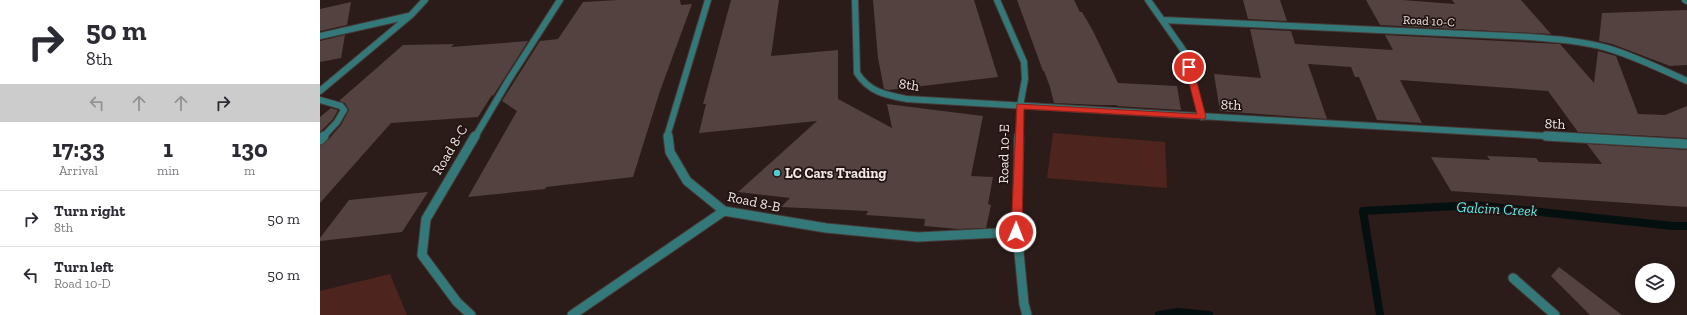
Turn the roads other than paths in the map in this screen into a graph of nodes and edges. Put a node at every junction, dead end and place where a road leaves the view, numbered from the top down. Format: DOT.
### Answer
graph roads {
  1 [pos="425,0"];
  2 [pos="560,0"];
  3 [pos="708,0"];
  4 [pos="856,0"];
  5 [pos="997,0"];
  6 [pos="1148,0"];
  7 [pos="411,15"];
  8 [pos="1163,20"];
  9 [pos="320,36"];
  10 [pos="1687,81"];
  11 [pos="320,91"];
  12 [pos="320,100"];
  13 [pos="1020,106"];
  14 [pos="1202,117"];
  15 [pos="320,140"];
  16 [pos="1687,144"];
  17 [pos="724,211"];
  18 [pos="1016,232"];
  19 [pos="1513,278"];
  20 [pos="471,315"];
  21 [pos="572,315"];
  22 [pos="1027,315"];
  23 [pos="1555,315"];
  1 -- 7 [label="street"];
  2 -- 20 [label="street, Road 8-C"];
  3 -- 17 [label="street, Road 8-B"];
  4 -- 13 [label="street, 8th"];
  5 -- 13 [label="street, Road 10-E"];
  6 -- 8 [label="street"];
  7 -- 9 [label="street"];
  7 -- 11 [label="street"];
  8 -- 10 [label="street, Road 10-C"];
  8 -- 14 [label="street"];
  12 -- 15 [label="street"];
  13 -- 14 [label="street, 8th"];
  13 -- 18 [label="street, Road 10-E"];
  14 -- 16 [label="street, 8th"];
  17 -- 18 [label="street, Road 8-B"];
  17 -- 21 [label="street"];
  18 -- 22 [label="street, Road 10-E"];
  19 -- 23 [label="street"];
}
